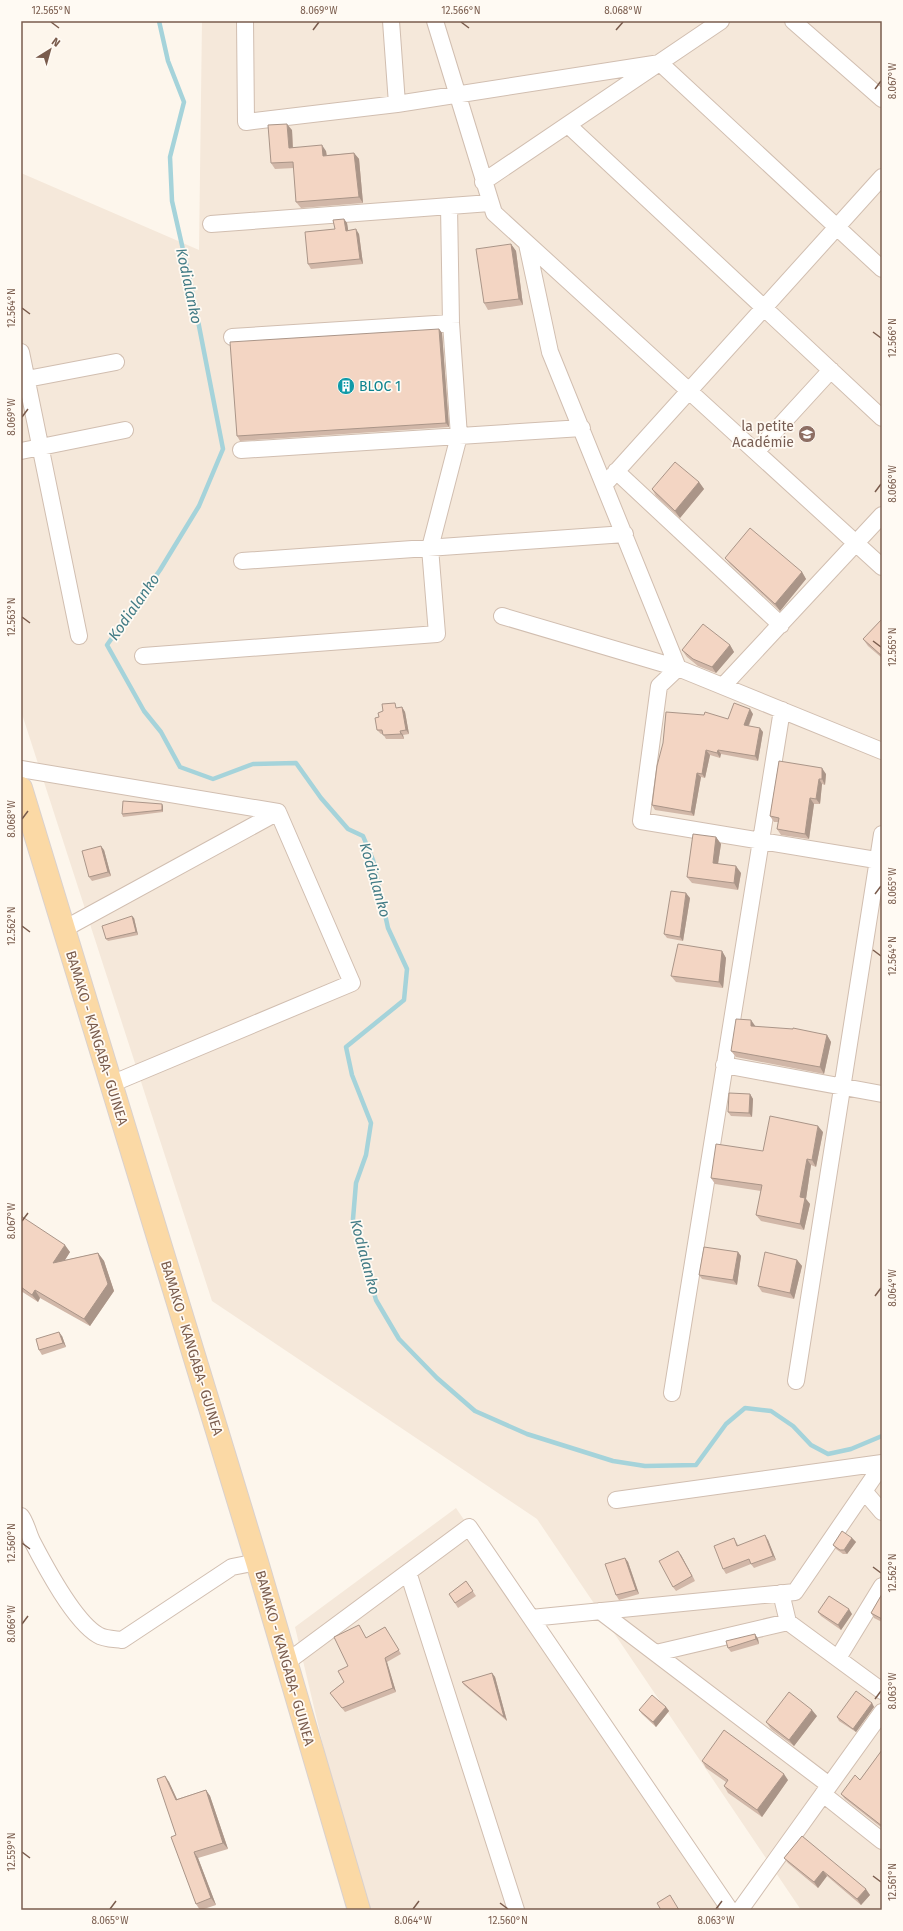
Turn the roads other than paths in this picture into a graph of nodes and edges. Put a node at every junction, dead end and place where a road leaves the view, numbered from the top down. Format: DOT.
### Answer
graph roads {
  1 [pos="245,21"];
  2 [pos="391,21"];
  3 [pos="435,21"];
  4 [pos="721,21"];
  5 [pos="793,21"];
  6 [pos="660,63"];
  7 [pos="457,94"];
  8 [pos="882,98"];
  9 [pos="397,104"];
  10 [pos="568,125"];
  11 [pos="882,177"];
  12 [pos="483,182"];
  13 [pos="490,203"];
  14 [pos="449,206"];
  15 [pos="211,224"];
  16 [pos="837,227"];
  17 [pos="527,244"];
  18 [pos="882,269"];
  19 [pos="764,308"];
  20 [pos="451,323"];
  21 [pos="232,337"];
  22 [pos="21,352"];
  23 [pos="116,362"];
  24 [pos="831,370"];
  25 [pos="27,379"];
  26 [pos="689,391"];
  27 [pos="882,418"];
  28 [pos="582,428"];
  29 [pos="125,430"];
  30 [pos="459,436"];
  31 [pos="40,447"];
  32 [pos="21,450"];
  33 [pos="241,450"];
  34 [pos="756,452"];
  35 [pos="616,471"];
  36 [pos="605,484"];
  37 [pos="882,515"];
  38 [pos="625,534"];
  39 [pos="856,543"];
  40 [pos="430,548"];
  41 [pos="242,561"];
  42 [pos="882,567"];
  43 [pos="502,616"];
  44 [pos="781,624"];
  45 [pos="79,636"];
  46 [pos="143,656"];
  47 [pos="678,668"];
  48 [pos="723,686"];
  49 [pos="782,710"];
  50 [pos="882,751"];
  51 [pos="21,769"];
  52 [pos="21,788"];
  53 [pos="278,812"];
  54 [pos="882,834"];
  55 [pos="760,841"];
  56 [pos="880,861"];
  57 [pos="64,929"];
  58 [pos="724,1065"];
  59 [pos="111,1084"];
  60 [pos="842,1086"];
  61 [pos="882,1094"];
  62 [pos="796,1381"];
  63 [pos="672,1393"];
  64 [pos="882,1464"];
  65 [pos="864,1491"];
  66 [pos="616,1500"];
  67 [pos="882,1512"];
  68 [pos="21,1516"];
  69 [pos="257,1562"];
  70 [pos="408,1572"];
  71 [pos="882,1586"];
  72 [pos="781,1593"];
  73 [pos="600,1611"];
  74 [pos="530,1618"];
  75 [pos="788,1622"];
  76 [pos="656,1653"];
  77 [pos="838,1658"];
  78 [pos="287,1662"];
  79 [pos="882,1691"];
  80 [pos="882,1712"];
  81 [pos="826,1790"];
  82 [pos="882,1841"];
  83 [pos="359,1910"];
  84 [pos="516,1910"];
  85 [pos="730,1910"];
  86 [pos="740,1910"];
  1 -- 9 [label="street"];
  2 -- 9 [label="street"];
  3 -- 7 [label="street"];
  4 -- 6 [label="street"];
  5 -- 8 [label="street"];
  6 -- 7 [label="street"];
  6 -- 10 [label="street"];
  6 -- 16 [label="street"];
  7 -- 9 [label="street"];
  7 -- 12 [label="street"];
  10 -- 12 [label="street"];
  10 -- 19 [label="street"];
  11 -- 16 [label="street"];
  12 -- 13 [label="street"];
  13 -- 14 [label="street"];
  13 -- 17 [label="street"];
  14 -- 15 [label="street"];
  14 -- 20 [label="street"];
  16 -- 18 [label="street"];
  16 -- 19 [label="street"];
  17 -- 26 [label="street"];
  17 -- 28 [label="street"];
  19 -- 24 [label="street"];
  19 -- 26 [label="street"];
  20 -- 21 [label="street"];
  20 -- 30 [label="street"];
  22 -- 25 [label="street"];
  23 -- 25 [label="street"];
  24 -- 27 [label="street"];
  24 -- 34 [label="street"];
  25 -- 31 [label="street"];
  26 -- 34 [label="street"];
  26 -- 35 [label="street"];
  28 -- 30 [label="street"];
  28 -- 36 [label="street"];
  29 -- 31 [label="street"];
  30 -- 33 [label="street"];
  30 -- 40 [label="street"];
  31 -- 32 [label="street"];
  31 -- 45 [label="street"];
  34 -- 39 [label="street"];
  35 -- 36 [label="street"];
  35 -- 44 [label="street"];
  36 -- 38 [label="street"];
  37 -- 39 [label="street"];
  38 -- 40 [label="street"];
  38 -- 47 [label="street"];
  39 -- 42 [label="street"];
  39 -- 44 [label="street"];
  40 -- 41 [label="street"];
  40 -- 46 [label="street"];
  43 -- 47 [label="street"];
  44 -- 48 [label="street"];
  47 -- 48 [label="street"];
  47 -- 55 [label="street"];
  48 -- 49 [label="street"];
  49 -- 50 [label="street"];
  49 -- 55 [label="street"];
  51 -- 53 [label="street"];
  52 -- 57 [label="main road, BAMAKO - KANGABA- GUINEA"];
  53 -- 57 [label="street"];
  53 -- 59 [label="street"];
  54 -- 56 [label="street"];
  55 -- 56 [label="street"];
  55 -- 58 [label="street"];
  56 -- 60 [label="street"];
  57 -- 59 [label="main road, BAMAKO - KANGABA- GUINEA"];
  58 -- 60 [label="street"];
  58 -- 63 [label="street"];
  59 -- 69 [label="main road, BAMAKO - KANGABA- GUINEA"];
  60 -- 61 [label="street"];
  60 -- 62 [label="street"];
  64 -- 65 [label="street"];
  64 -- 66 [label="street"];
  65 -- 67 [label="street"];
  65 -- 72 [label="street"];
  68 -- 69 [label="street"];
  69 -- 78 [label="main road, BAMAKO - KANGABA- GUINEA"];
  70 -- 74 [label="street"];
  70 -- 78 [label="street"];
  70 -- 84 [label="street"];
  71 -- 77 [label="street"];
  72 -- 73 [label="street"];
  72 -- 75 [label="street"];
  73 -- 74 [label="street"];
  73 -- 76 [label="street"];
  74 -- 85 [label="street"];
  75 -- 76 [label="street"];
  75 -- 77 [label="street"];
  76 -- 81 [label="street"];
  77 -- 79 [label="street"];
  78 -- 83 [label="main road, BAMAKO - KANGABA- GUINEA"];
  80 -- 81 [label="street"];
  81 -- 82 [label="street"];
  81 -- 86 [label="street"];
}
